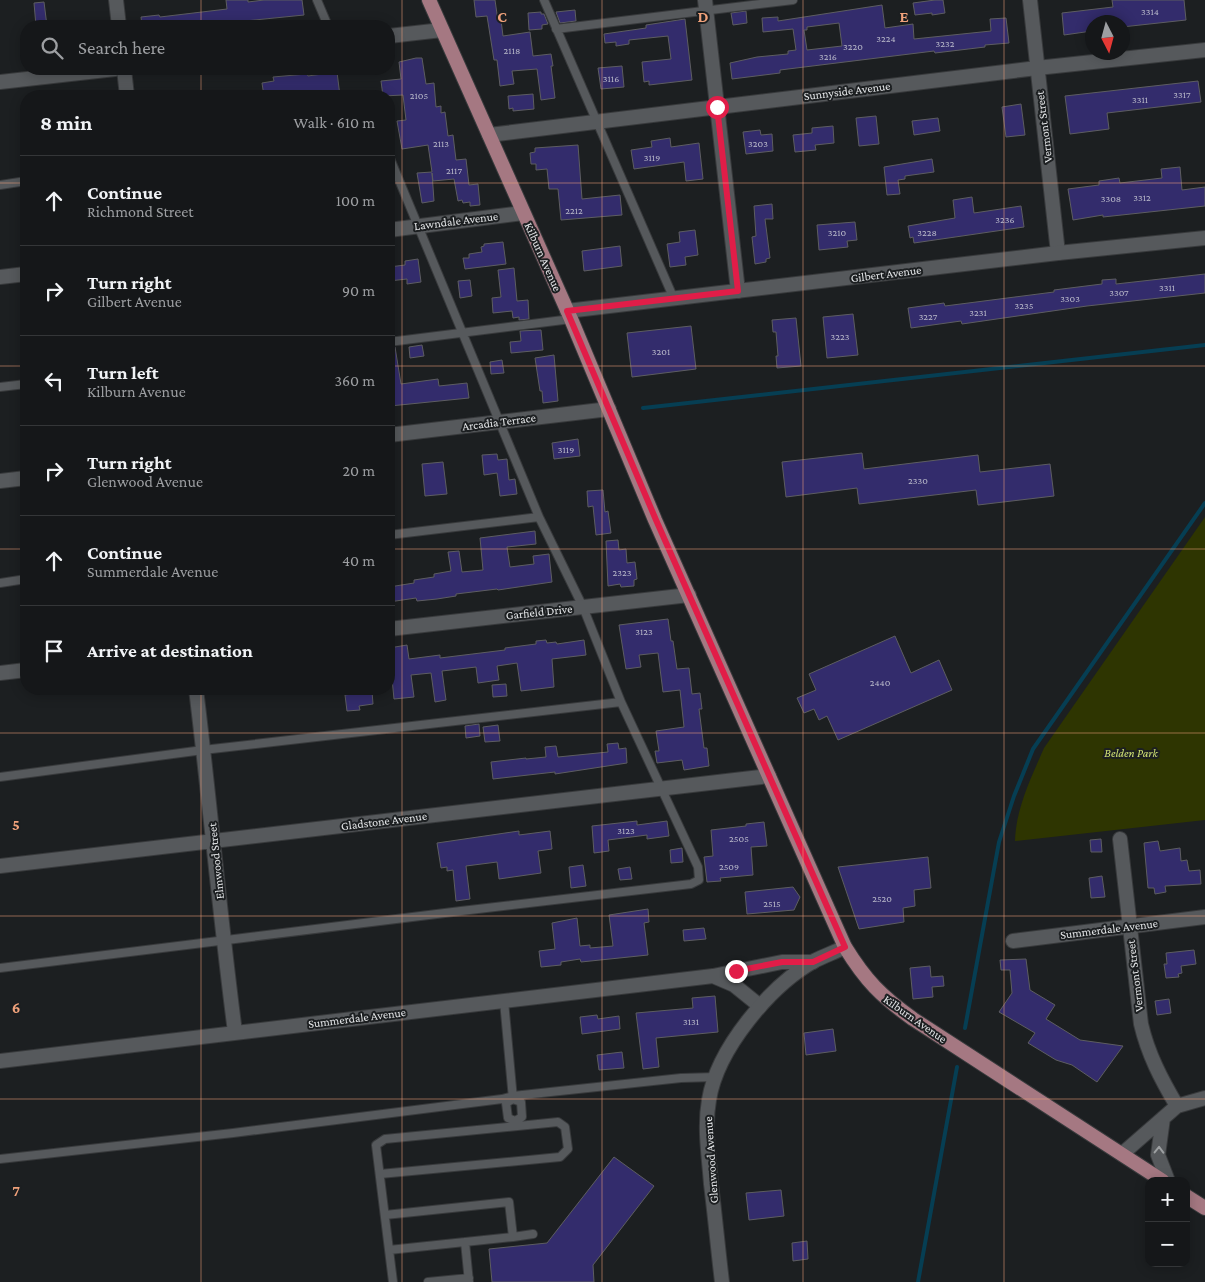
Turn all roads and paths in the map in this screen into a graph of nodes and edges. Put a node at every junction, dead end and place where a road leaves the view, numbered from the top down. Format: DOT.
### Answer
graph roads {
  1 [pos="116,0"];
  2 [pos="317,0"];
  3 [pos="429,0"];
  4 [pos="544,0"];
  5 [pos="793,0"];
  6 [pos="1030,0"];
  7 [pos="705,5"];
  8 [pos="118,20"];
  9 [pos="325,20"];
  10 [pos="556,28"];
  11 [pos="442,30"];
  12 [pos="395,35"];
  13 [pos="1205,50"];
  14 [pos="1037,68"];
  15 [pos="62,75"];
  16 [pos="125,75"];
  17 [pos="0,82"];
  18 [pos="126,90"];
  19 [pos="717,107"];
  20 [pos="597,121"];
  21 [pos="489,135"];
  22 [pos="395,171"];
  23 [pos="20,182"];
  24 [pos="0,185"];
  25 [pos="523,213"];
  26 [pos="417,226"];
  27 [pos="395,229"];
  28 [pos="1205,238"];
  29 [pos="1058,253"];
  30 [pos="20,275"];
  31 [pos="0,277"];
  32 [pos="738,291"];
  33 [pos="674,299"];
  34 [pos="569,315"];
  35 [pos="463,333"];
  36 [pos="395,341"];
  37 [pos="20,385"];
  38 [pos="0,387"];
  39 [pos="609,409"];
  40 [pos="500,422"];
  41 [pos="395,434"];
  42 [pos="20,479"];
  43 [pos="0,481"];
  44 [pos="538,517"];
  45 [pos="395,533"];
  46 [pos="20,580"];
  47 [pos="0,583"];
  48 [pos="690,595"];
  49 [pos="582,607"];
  50 [pos="395,628"];
  51 [pos="20,671"];
  52 [pos="0,673"];
  53 [pos="197,695"];
  54 [pos="621,702"];
  55 [pos="203,750"];
  56 [pos="768,776"];
  57 [pos="0,777"];
  58 [pos="660,788"];
  59 [pos="1120,839"];
  60 [pos="214,841"];
  61 [pos="0,866"];
  62 [pos="1205,917"];
  63 [pos="1129,926"];
  64 [pos="223,941"];
  65 [pos="1013,941"];
  66 [pos="845,947"];
  67 [pos="813,962"];
  68 [pos="0,968"];
  69 [pos="713,976"];
  70 [pos="504,1001"];
  71 [pos="760,1006"];
  72 [pos="236,1032"];
  73 [pos="0,1061"];
  74 [pos="716,1077"];
  75 [pos="513,1097"];
  76 [pos="1205,1098"];
  77 [pos="1177,1106"];
  78 [pos="1163,1118"];
  79 [pos="515,1124"];
  80 [pos="1122,1154"];
  81 [pos="0,1159"];
  82 [pos="380,1174"];
  83 [pos="1157,1177"];
  84 [pos="1166,1177"];
  85 [pos="1190,1199"];
  86 [pos="1205,1208"];
  87 [pos="385,1215"];
  88 [pos="533,1234"];
  89 [pos="513,1237"];
  90 [pos="465,1242"];
  91 [pos="389,1250"];
  92 [pos="469,1280"];
  93 [pos="393,1282"];
  94 [pos="428,1282"];
  95 [pos="722,1282"];
  1 -- 8 [label="street"];
  2 -- 9 [label="lane"];
  3 -- 11 [label="main road, Kilburn Avenue"];
  4 -- 10 [label="lane"];
  5 -- 7 [label="lane"];
  6 -- 14 [label="street, Vermont Street"];
  7 -- 10 [label="lane"];
  7 -- 19 [label="street"];
  10 -- 20 [label="lane"];
  11 -- 12 [label="street"];
  11 -- 21 [label="main road, Kilburn Avenue"];
  13 -- 14 [label="street, Sunnyside Avenue"];
  14 -- 19 [label="street, Sunnyside Avenue"];
  14 -- 29 [label="street, Vermont Street"];
  15 -- 17 [label="street"];
  16 -- 18 [label="street"];
  19 -- 20 [label="street, Sunnyside Avenue"];
  19 -- 32 [label="street"];
  20 -- 21 [label="street, Sunnyside Avenue"];
  20 -- 33 [label="lane"];
  21 -- 25 [label="main road, Kilburn Avenue"];
  22 -- 26 [label="lane"];
  23 -- 24 [label="lane"];
  25 -- 26 [label="street, Lawndale Avenue"];
  25 -- 34 [label="main road, Kilburn Avenue"];
  26 -- 27 [label="street, Lawndale Avenue"];
  26 -- 35 [label="lane"];
  28 -- 29 [label="street, Gilbert Avenue"];
  29 -- 32 [label="street, Gilbert Avenue"];
  30 -- 31 [label="street"];
  32 -- 33 [label="street, Gilbert Avenue"];
  33 -- 34 [label="street, Gilbert Avenue"];
  34 -- 35 [label="lane"];
  34 -- 39 [label="main road, Kilburn Avenue"];
  35 -- 36 [label="lane"];
  35 -- 40 [label="lane"];
  37 -- 38 [label="lane"];
  39 -- 40 [label="street, Arcadia Terrace"];
  39 -- 48 [label="main road, Kilburn Avenue"];
  40 -- 41 [label="street, Arcadia Terrace"];
  40 -- 44 [label="lane"];
  42 -- 43 [label="street"];
  44 -- 45 [label="lane"];
  44 -- 49 [label="lane"];
  46 -- 47 [label="lane"];
  48 -- 49 [label="street, Garfield Drive"];
  48 -- 56 [label="main road, Kilburn Avenue"];
  49 -- 50 [label="street, Garfield Drive"];
  49 -- 54 [label="lane"];
  51 -- 52 [label="street"];
  53 -- 55 [label="street, Elmwood Street"];
  54 -- 55 [label="lane"];
  54 -- 58 [label="lane"];
  55 -- 57 [label="lane"];
  55 -- 60 [label="street, Elmwood Street"];
  56 -- 58 [label="street, Gladstone Avenue"];
  56 -- 66 [label="main road, Kilburn Avenue"];
  58 -- 60 [label="street, Gladstone Avenue"];
  58 -- 64 [label="lane"];
  59 -- 63 [label="street, Vermont Street"];
  60 -- 61 [label="street, Gladstone Avenue"];
  60 -- 64 [label="street, Elmwood Street"];
  62 -- 63 [label="street, Summerdale Avenue"];
  63 -- 65 [label="street, Summerdale Avenue"];
  63 -- 77 [label="street, Vermont Street"];
  64 -- 68 [label="lane"];
  64 -- 72 [label="street, Elmwood Street"];
  66 -- 67 [label="street, Glenwood Avenue"];
  66 -- 80 [label="main road, Kilburn Avenue"];
  67 -- 69 [label="street, Summerdale Avenue"];
  67 -- 71 [label="street, Glenwood Avenue"];
  69 -- 70 [label="street, Summerdale Avenue"];
  69 -- 71 [label="street"];
  70 -- 72 [label="street, Summerdale Avenue"];
  70 -- 75 [label="lane"];
  71 -- 74 [label="street, Glenwood Avenue"];
  72 -- 73 [label="street, Summerdale Avenue"];
  74 -- 75 [label="lane"];
  74 -- 95 [label="street, Glenwood Avenue"];
  75 -- 79 [label="lane"];
  75 -- 79 [label="lane"];
  75 -- 81 [label="lane"];
  76 -- 77 [label="street"];
  77 -- 78 [label="street"];
  78 -- 80 [label="street"];
  84 -- 78 [label="street, one-way"];
  79 -- 82 [label="lane"];
  79 -- 82 [label="lane"];
  80 -- 83 [label="main road, Kilburn Avenue"];
  82 -- 87 [label="lane"];
  85 -- 86 [label="main road"];
  87 -- 89 [label="lane"];
  87 -- 91 [label="lane"];
  88 -- 89 [label="lane"];
  89 -- 90 [label="lane"];
  90 -- 91 [label="lane"];
  90 -- 92 [label="lane"];
  91 -- 93 [label="lane"];
  92 -- 94 [label="lane"];
}
